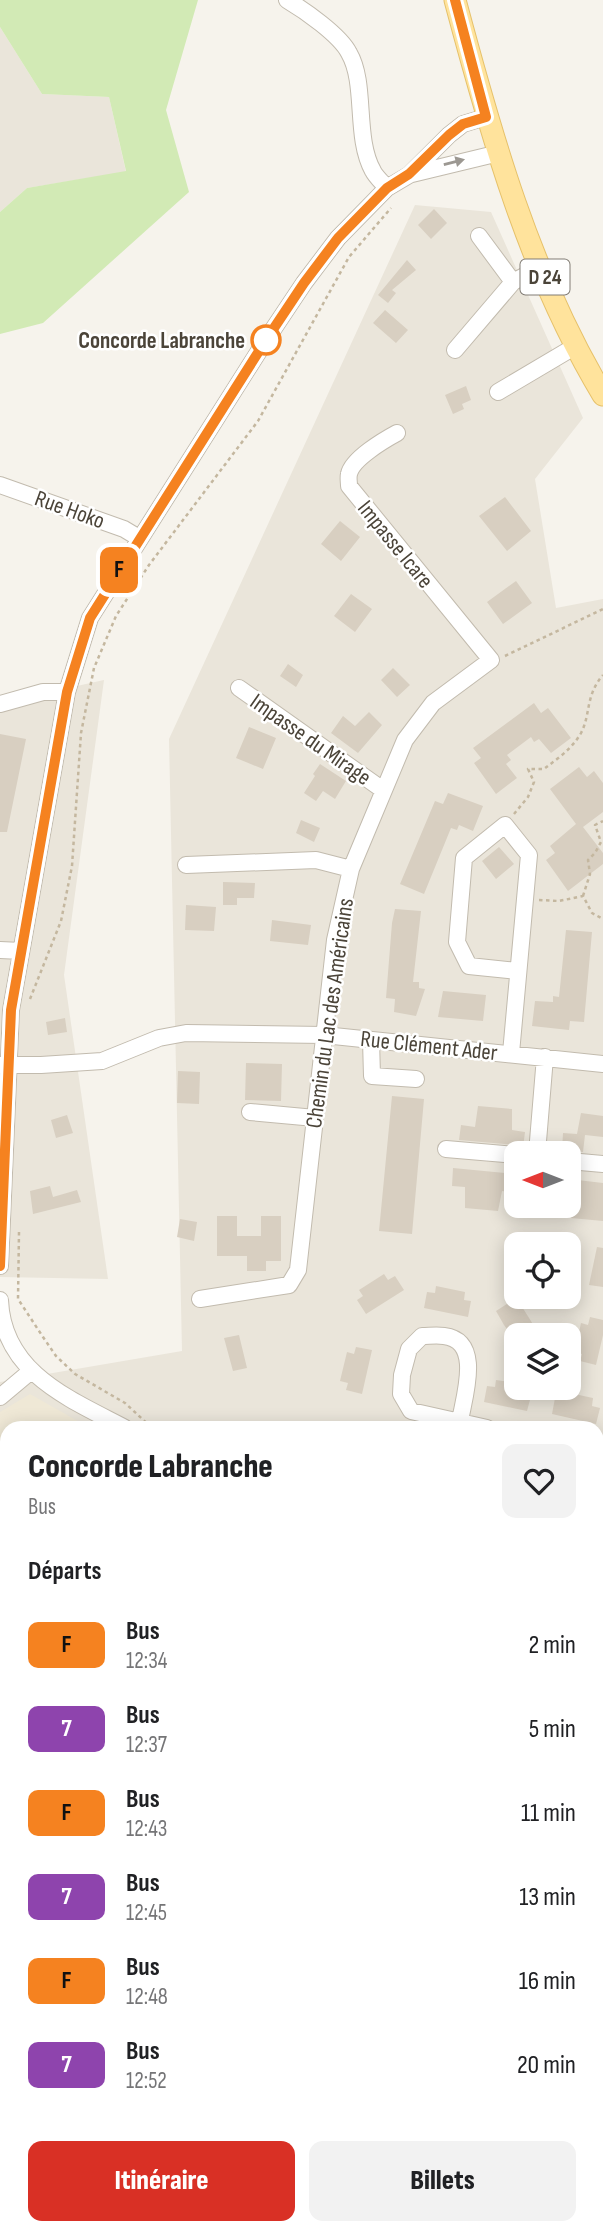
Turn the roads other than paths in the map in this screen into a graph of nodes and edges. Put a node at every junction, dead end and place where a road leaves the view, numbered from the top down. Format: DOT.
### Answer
graph roads {
  1 [pos="287,0"];
  2 [pos="455,0"];
  3 [pos="486,117"];
  4 [pos="499,153"];
  5 [pos="409,174"];
  6 [pos="387,188"];
  7 [pos="479,236"];
  8 [pos="541,268"];
  9 [pos="513,282"];
  10 [pos="574,347"];
  11 [pos="455,350"];
  12 [pos="498,392"];
  13 [pos="603,395"];
  14 [pos="397,433"];
  15 [pos="0,485"];
  16 [pos="139,538"];
  17 [pos="491,660"];
  18 [pos="239,688"];
  19 [pos="67,692"];
  20 [pos="0,704"];
  21 [pos="383,790"];
  22 [pos="186,865"];
  23 [pos="351,869"];
  24 [pos="0,950"];
  25 [pos="21,951"];
  26 [pos="518,971"];
  27 [pos="324,1035"];
  28 [pos="371,1040"];
  29 [pos="511,1053"];
  30 [pos="545,1057"];
  31 [pos="603,1064"];
  32 [pos="4,1065"];
  33 [pos="416,1079"];
  34 [pos="250,1112"];
  35 [pos="315,1118"];
  36 [pos="538,1141"];
  37 [pos="446,1149"];
  38 [pos="504,1155"];
  39 [pos="581,1161"];
  40 [pos="603,1164"];
  41 [pos="0,1266"];
  42 [pos="200,1299"];
  43 [pos="0,1300"];
  44 [pos="31,1371"];
  45 [pos="0,1397"];
  46 [pos="112,1421"];
  47 [pos="460,1421"];
  1 -- 6 [label="street"];
  2 -- 3 [label="main road, D 24"];
  3 -- 4 [label="main road, D 24"];
  3 -- 5 [label="street"];
  5 -- 4 [label="street, one-way"];
  4 -- 8 [label="main road, D 24"];
  5 -- 6 [label="street"];
  6 -- 16 [label="street"];
  7 -- 9 [label="street"];
  8 -- 9 [label="street"];
  8 -- 10 [label="main road, D 24"];
  9 -- 11 [label="street"];
  10 -- 12 [label="street"];
  10 -- 13 [label="main road, D 24"];
  14 -- 17 [label="street, Impasse Icare"];
  15 -- 16 [label="street, Rue Hoko"];
  16 -- 19 [label="street"];
  17 -- 21 [label="street, Chemin du Lac des Américains"];
  18 -- 21 [label="street, Impasse du Mirage"];
  19 -- 20 [label="street"];
  19 -- 25 [label="street"];
  21 -- 23 [label="street, Chemin du Lac des Américains"];
  22 -- 23 [label="street"];
  23 -- 27 [label="street, Chemin du Lac des Américains"];
  24 -- 25 [label="street"];
  25 -- 32 [label="street"];
  26 -- 26 [label="street"];
  26 -- 29 [label="street"];
  27 -- 28 [label="street, Rue Clément Ader"];
  27 -- 32 [label="street, Rue Clément Ader"];
  27 -- 35 [label="street, Chemin du Lac des Américains"];
  28 -- 29 [label="street, Rue Clément Ader"];
  28 -- 33 [label="street"];
  29 -- 30 [label="street, Rue Clément Ader"];
  30 -- 31 [label="street, Rue Clément Ader"];
  30 -- 36 [label="street"];
  32 -- 41 [label="street"];
  34 -- 35 [label="street"];
  35 -- 42 [label="street, Chemin du Lac des Américains"];
  37 -- 38 [label="street"];
  39 -- 40 [label="street"];
  43 -- 44 [label="street"];
  44 -- 45 [label="street"];
  44 -- 46 [label="street"];
  47 -- 47 [label="street"];
}
